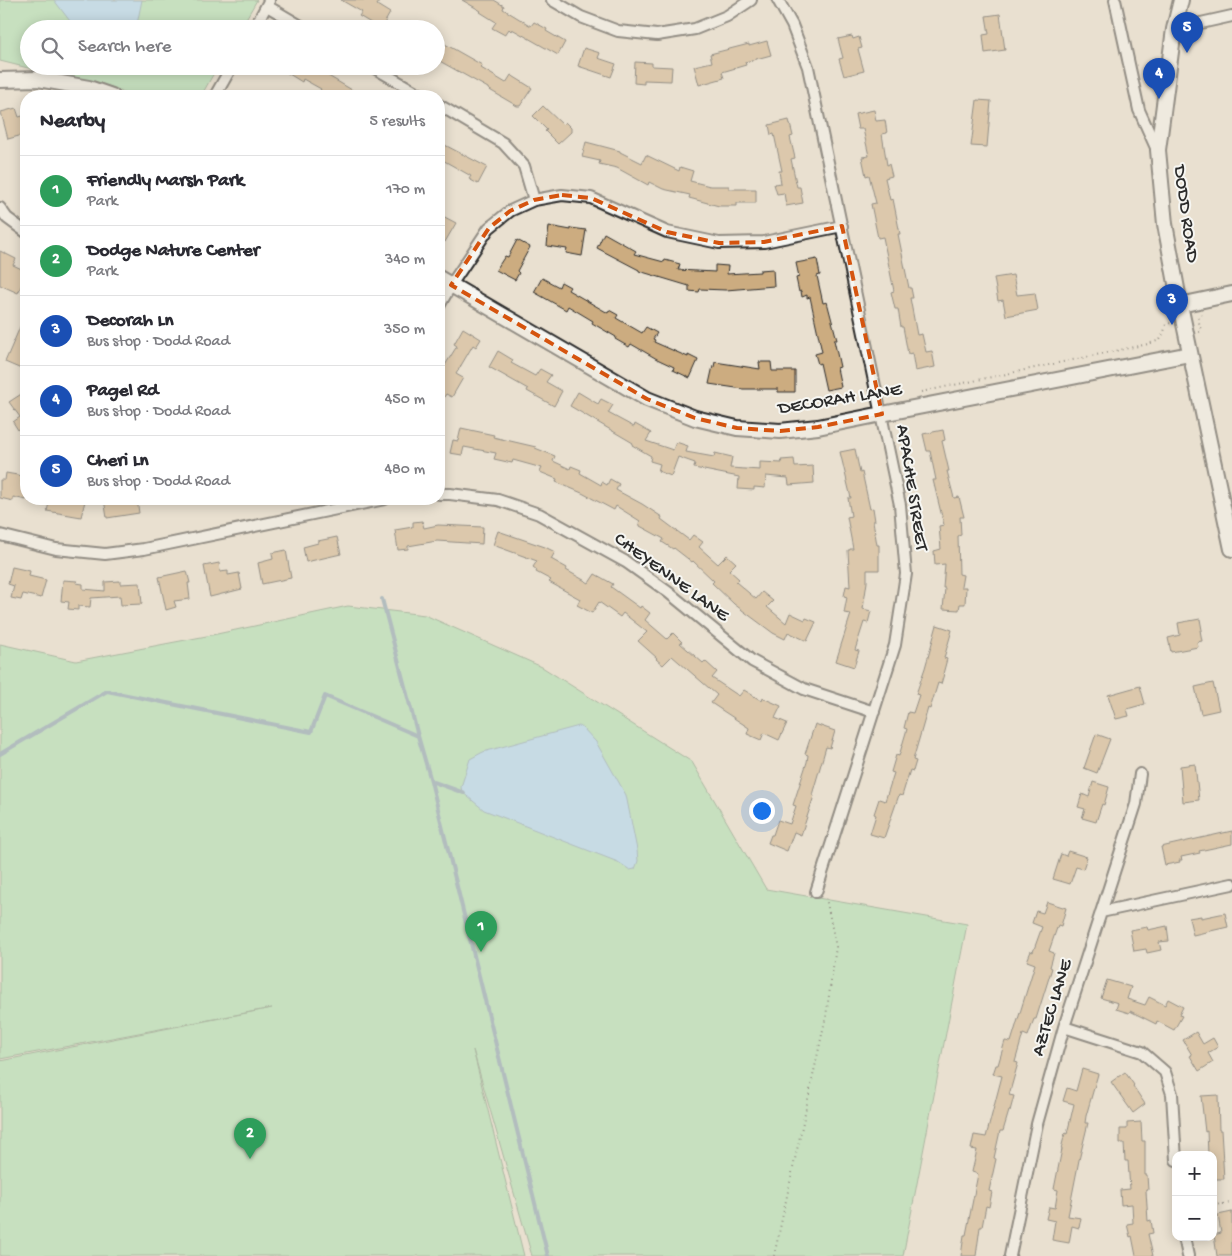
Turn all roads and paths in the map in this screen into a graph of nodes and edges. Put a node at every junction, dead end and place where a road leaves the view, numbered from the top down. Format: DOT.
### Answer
graph roads {
  1 [pos="552,0"];
  2 [pos="751,0"];
  3 [pos="778,0"];
  4 [pos="1115,0"];
  5 [pos="1181,0"];
  6 [pos="268,3"];
  7 [pos="1232,16"];
  8 [pos="259,20"];
  9 [pos="293,20"];
  10 [pos="1174,28"];
  11 [pos="227,75"];
  12 [pos="387,75"];
  13 [pos="0,80"];
  14 [pos="96,90"];
  15 [pos="218,90"];
  16 [pos="413,90"];
  17 [pos="445,109"];
  18 [pos="1158,150"];
  19 [pos="534,200"];
  20 [pos="0,208"];
  21 [pos="842,226"];
  22 [pos="20,228"];
  23 [pos="445,282"];
  24 [pos="1232,294"];
  25 [pos="1180,305"];
  26 [pos="1166,324"];
  27 [pos="1190,354"];
  28 [pos="916,393"];
  29 [pos="882,414"];
  30 [pos="445,494"];
  31 [pos="344,505"];
  32 [pos="0,535"];
  33 [pos="1232,550"];
  34 [pos="874,712"];
  35 [pos="1140,774"];
  36 [pos="1232,884"];
  37 [pos="816,892"];
  38 [pos="1101,912"];
  39 [pos="1064,1027"];
  40 [pos="1175,1151"];
  41 [pos="1232,1203"];
  42 [pos="1217,1205"];
  43 [pos="1185,1241"];
  44 [pos="774,1256"];
  45 [pos="1010,1256"];
  46 [pos="1188,1256"];
  1 -- 2 [label="street"];
  3 -- 21 [label="street, APACHE STREET"];
  4 -- 18 [label="street"];
  5 -- 10 [label="street, DODD ROAD"];
  6 -- 8 [label="street"];
  6 -- 9 [label="street"];
  7 -- 10 [label="street"];
  10 -- 18 [label="street, DODD ROAD"];
  11 -- 15 [label="street"];
  12 -- 16 [label="street"];
  13 -- 14 [label="street"];
  17 -- 19 [label="street"];
  18 -- 25 [label="street, DODD ROAD"];
  19 -- 21 [label="street"];
  19 -- 23 [label="street"];
  20 -- 22 [label="street"];
  21 -- 29 [label="street, APACHE STREET"];
  23 -- 29 [label="street, DECORAH LANE"];
  24 -- 25 [label="street"];
  25 -- 27 [label="street, DODD ROAD"];
  26 -- 28 [label="path"];
  27 -- 29 [label="street, DECORAH LANE"];
  27 -- 33 [label="street, DODD ROAD"];
  29 -- 34 [label="street, APACHE STREET"];
  30 -- 34 [label="street, CHEYENNE LANE"];
  31 -- 32 [label="street"];
  34 -- 37 [label="street, APACHE STREET"];
  35 -- 38 [label="street, AZTEC LANE"];
  36 -- 38 [label="street"];
  37 -- 44 [label="path"];
  38 -- 39 [label="street, AZTEC LANE"];
  39 -- 40 [label="street"];
  39 -- 45 [label="street, AZTEC LANE"];
  41 -- 42 [label="path"];
  43 -- 46 [label="street"];
}
